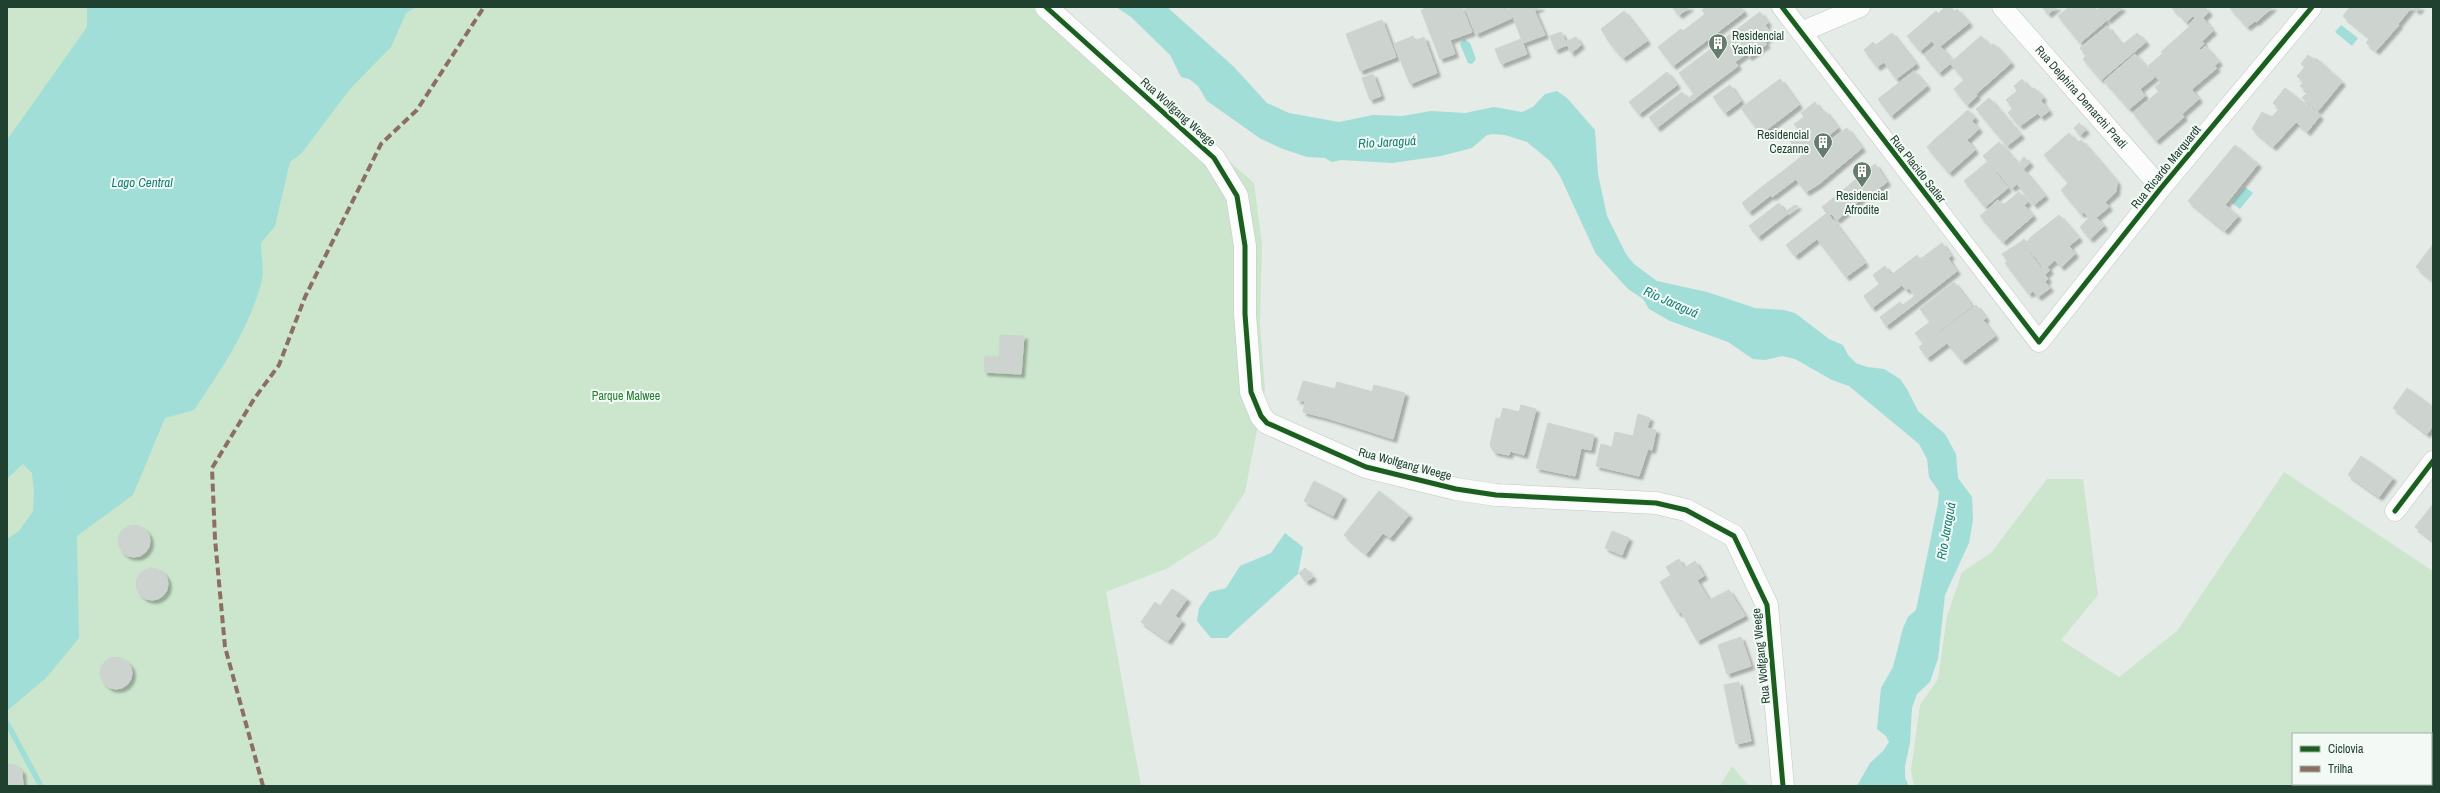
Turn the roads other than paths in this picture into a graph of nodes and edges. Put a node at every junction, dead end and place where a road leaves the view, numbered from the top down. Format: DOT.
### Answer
graph roads {
  1 [pos="1046,7"];
  2 [pos="1782,7"];
  3 [pos="1860,7"];
  4 [pos="2002,7"];
  5 [pos="2312,7"];
  6 [pos="1801,32"];
  7 [pos="2162,188"];
  8 [pos="2039,342"];
  9 [pos="2433,461"];
  10 [pos="2395,511"];
  11 [pos="1783,786"];
  1 -- 11 [label="street, Rua Wolfgang Weege"];
  2 -- 6 [label="street, Rua Placido Satler"];
  3 -- 6 [label="street"];
  4 -- 7 [label="street, Rua Delphina Demarchi Pradi"];
  5 -- 7 [label="street, Rua Ricardo Marquardt"];
  6 -- 8 [label="street, Rua Placido Satler"];
  7 -- 8 [label="street, Rua Ricardo Marquardt"];
  9 -- 10 [label="street"];
}
